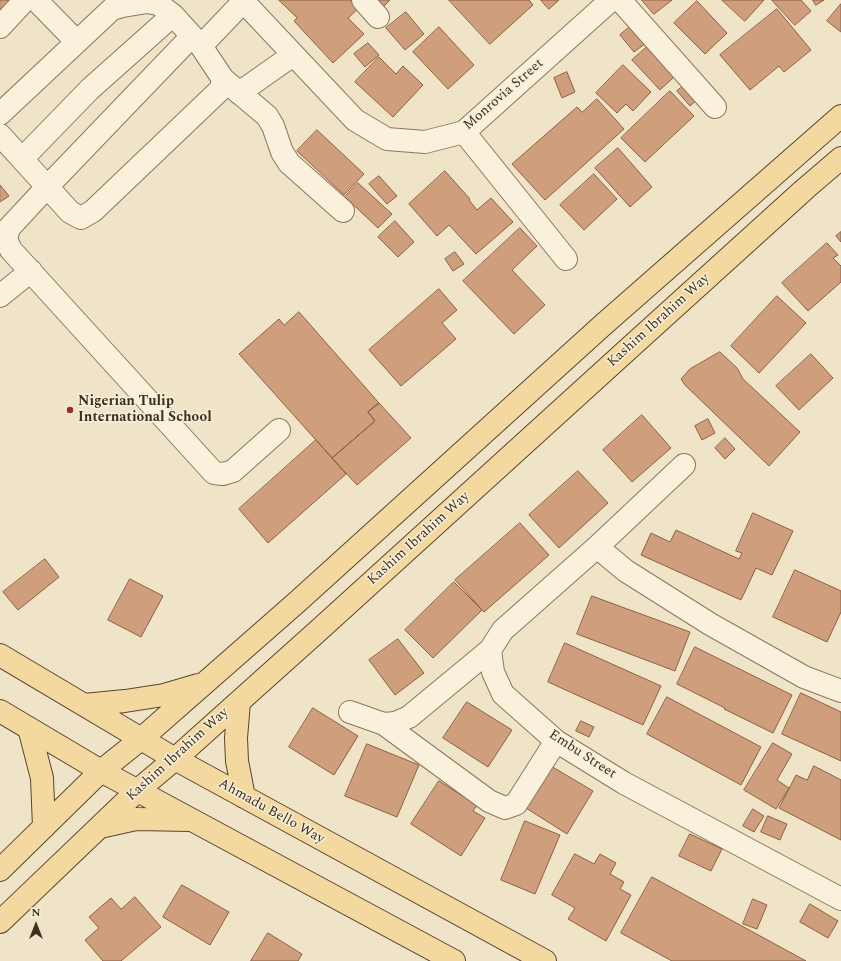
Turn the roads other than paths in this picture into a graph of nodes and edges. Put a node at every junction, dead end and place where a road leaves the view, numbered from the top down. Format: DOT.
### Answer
graph roads {
  1 [pos="25,0"];
  2 [pos="36,0"];
  3 [pos="363,0"];
  4 [pos="611,0"];
  5 [pos="620,0"];
  6 [pos="242,1"];
  7 [pos="173,15"];
  8 [pos="378,17"];
  9 [pos="0,27"];
  10 [pos="196,41"];
  11 [pos="77,42"];
  12 [pos="293,55"];
  13 [pos="223,79"];
  14 [pos="240,93"];
  15 [pos="715,107"];
  16 [pos="0,114"];
  17 [pos="841,116"];
  18 [pos="464,132"];
  19 [pos="0,135"];
  20 [pos="841,158"];
  21 [pos="22,159"];
  22 [pos="47,187"];
  23 [pos="343,211"];
  24 [pos="566,259"];
  25 [pos="31,271"];
  26 [pos="0,296"];
  27 [pos="279,430"];
  28 [pos="684,465"];
  29 [pos="597,547"];
  30 [pos="490,650"];
  31 [pos="0,656"];
  32 [pos="205,683"];
  33 [pos="841,690"];
  34 [pos="239,702"];
  35 [pos="84,705"];
  36 [pos="0,711"];
  37 [pos="350,712"];
  38 [pos="384,724"];
  39 [pos="29,728"];
  40 [pos="141,739"];
  41 [pos="556,741"];
  42 [pos="175,760"];
  43 [pos="102,771"];
  44 [pos="138,790"];
  45 [pos="244,797"];
  46 [pos="193,820"];
  47 [pos="44,827"];
  48 [pos="100,827"];
  49 [pos="0,870"];
  50 [pos="841,899"];
  51 [pos="0,922"];
  52 [pos="454,961"];
  53 [pos="545,961"];
  1 -- 9 [label="street"];
  2 -- 11 [label="street"];
  3 -- 8 [label="street"];
  4 -- 18 [label="street, Monrovia Street"];
  5 -- 15 [label="street"];
  6 -- 10 [label="street"];
  6 -- 12 [label="street, Monrovia Street"];
  7 -- 10 [label="street"];
  7 -- 11 [label="street"];
  7 -- 21 [label="street"];
  10 -- 13 [label="street"];
  10 -- 22 [label="street"];
  11 -- 16 [label="street"];
  12 -- 14 [label="street"];
  12 -- 18 [label="street, Monrovia Street"];
  13 -- 14 [label="street"];
  13 -- 22 [label="street"];
  14 -- 23 [label="street"];
  17 -- 32 [label="main road"];
  18 -- 24 [label="street"];
  19 -- 21 [label="street"];
  20 -- 34 [label="main road, Kashim Ibrahim Way"];
  21 -- 22 [label="street"];
  22 -- 25 [label="street"];
  25 -- 26 [label="street"];
  25 -- 27 [label="street"];
  28 -- 29 [label="street"];
  29 -- 30 [label="street"];
  29 -- 33 [label="street"];
  30 -- 38 [label="street"];
  30 -- 41 [label="street, Embu Street"];
  31 -- 35 [label="main road, Ahmadu Bello Way"];
  32 -- 35 [label="main road"];
  32 -- 40 [label="main road"];
  34 -- 42 [label="main road, Kashim Ibrahim Way"];
  34 -- 45 [label="main road"];
  35 -- 40 [label="main road, Ahmadu Bello Way"];
  36 -- 39 [label="main road"];
  37 -- 38 [label="street"];
  38 -- 41 [label="street"];
  39 -- 43 [label="main road"];
  39 -- 47 [label="main road"];
  40 -- 42 [label="main road, Ahmadu Bello Way"];
  40 -- 43 [label="main road"];
  41 -- 50 [label="street, Embu Street"];
  42 -- 44 [label="main road, Kashim Ibrahim Way"];
  42 -- 45 [label="main road, Ahmadu Bello Way"];
  43 -- 44 [label="main road"];
  43 -- 47 [label="main road"];
  44 -- 46 [label="main road"];
  44 -- 48 [label="main road, Kashim Ibrahim Way"];
  45 -- 53 [label="main road, Ahmadu Bello Way"];
  46 -- 48 [label="main road"];
  46 -- 52 [label="main road"];
  47 -- 49 [label="main road"];
  48 -- 51 [label="main road, Kashim Ibrahim Way"];
}
